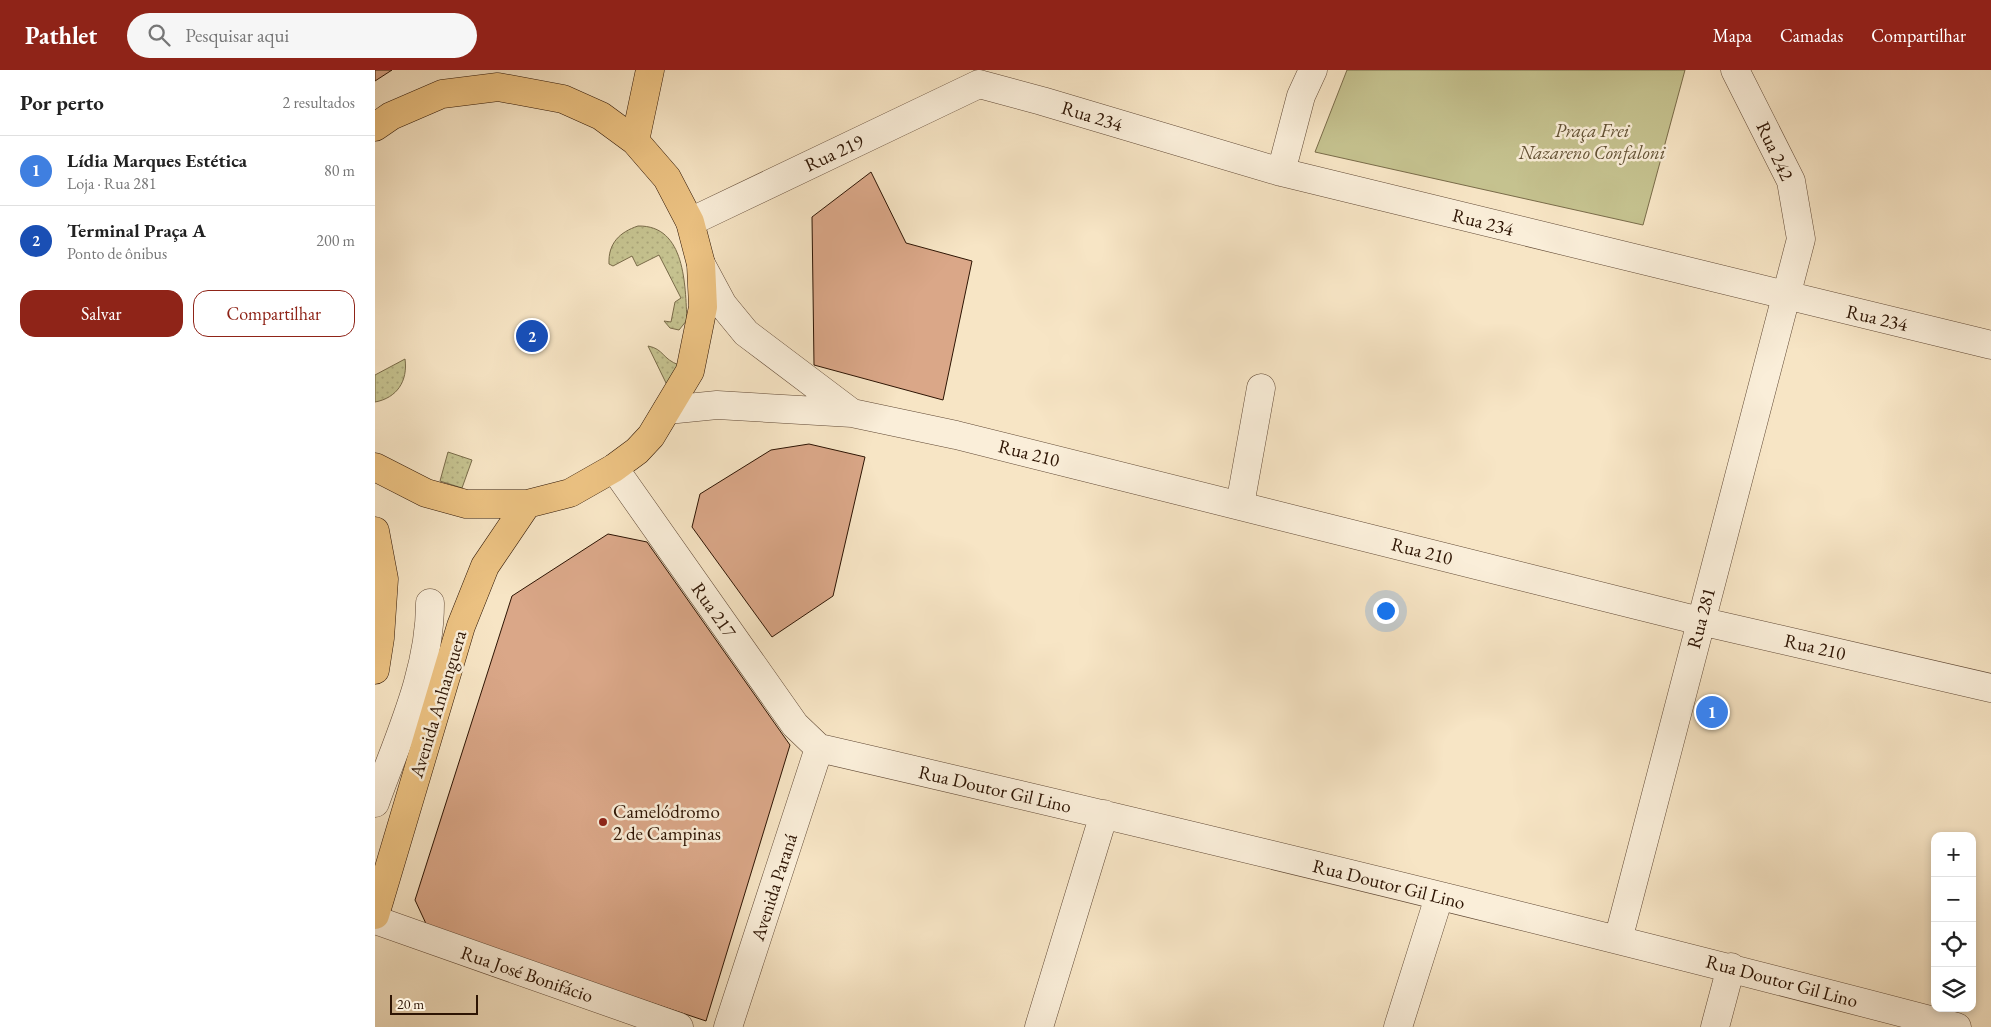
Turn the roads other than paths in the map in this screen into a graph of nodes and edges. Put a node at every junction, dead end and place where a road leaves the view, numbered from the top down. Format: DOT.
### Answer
graph roads {
  1 [pos="519,70"];
  2 [pos="649,70"];
  3 [pos="1313,70"];
  4 [pos="1735,70"];
  5 [pos="979,77"];
  6 [pos="498,87"];
  7 [pos="375,127"];
  8 [pos="635,141"];
  9 [pos="1281,172"];
  10 [pos="690,222"];
  11 [pos="701,264"];
  12 [pos="1787,296"];
  13 [pos="1991,345"];
  14 [pos="1261,388"];
  15 [pos="667,410"];
  16 [pos="853,413"];
  17 [pos="375,467"];
  18 [pos="614,468"];
  19 [pos="527,504"];
  20 [pos="1240,505"];
  21 [pos="375,531"];
  22 [pos="430,603"];
  23 [pos="1700,620"];
  24 [pos="375,670"];
  25 [pos="1991,688"];
  26 [pos="819,748"];
  27 [pos="375,803"];
  28 [pos="1104,814"];
  29 [pos="1439,897"];
  30 [pos="375,915"];
  31 [pos="375,920"];
  32 [pos="1618,940"];
  33 [pos="1731,967"];
  34 [pos="679,1027"];
  35 [pos="728,1027"];
  36 [pos="1039,1027"];
  37 [pos="1398,1027"];
  38 [pos="1715,1027"];
  39 [pos="1957,1027"];
  1 -- 6 [label="main road"];
  2 -- 8 [label="main road"];
  3 -- 9 [label="street"];
  4 -- 12 [label="street, Rua 242"];
  5 -- 9 [label="street, Rua 234"];
  5 -- 10 [label="street, Rua 219"];
  6 -- 7 [label="main road"];
  6 -- 8 [label="main road"];
  8 -- 10 [label="main road"];
  9 -- 12 [label="street, Rua 234"];
  10 -- 11 [label="main road"];
  11 -- 15 [label="main road"];
  11 -- 16 [label="street, Rua 210"];
  12 -- 13 [label="street, Rua 234"];
  12 -- 23 [label="street, Rua 281"];
  14 -- 20 [label="street"];
  15 -- 16 [label="street, Rua 210"];
  15 -- 18 [label="main road"];
  16 -- 20 [label="street, Rua 210"];
  17 -- 19 [label="main road"];
  18 -- 19 [label="main road"];
  18 -- 26 [label="street, Rua 217"];
  19 -- 30 [label="main road, Avenida Anhanguera"];
  20 -- 23 [label="street, Rua 210"];
  21 -- 24 [label="main road"];
  22 -- 27 [label="street"];
  23 -- 25 [label="street, Rua 210"];
  23 -- 32 [label="street, Rua 281"];
  26 -- 28 [label="street, Rua Doutor Gil Lino"];
  26 -- 35 [label="street, Avenida Paraná"];
  28 -- 29 [label="street, Rua Doutor Gil Lino"];
  28 -- 36 [label="street"];
  29 -- 32 [label="street, Rua Doutor Gil Lino"];
  29 -- 37 [label="street"];
  31 -- 34 [label="street, Rua José Bonifácio"];
  32 -- 33 [label="street, Rua Doutor Gil Lino"];
  33 -- 38 [label="street"];
  33 -- 39 [label="street, Rua Doutor Gil Lino"];
}
